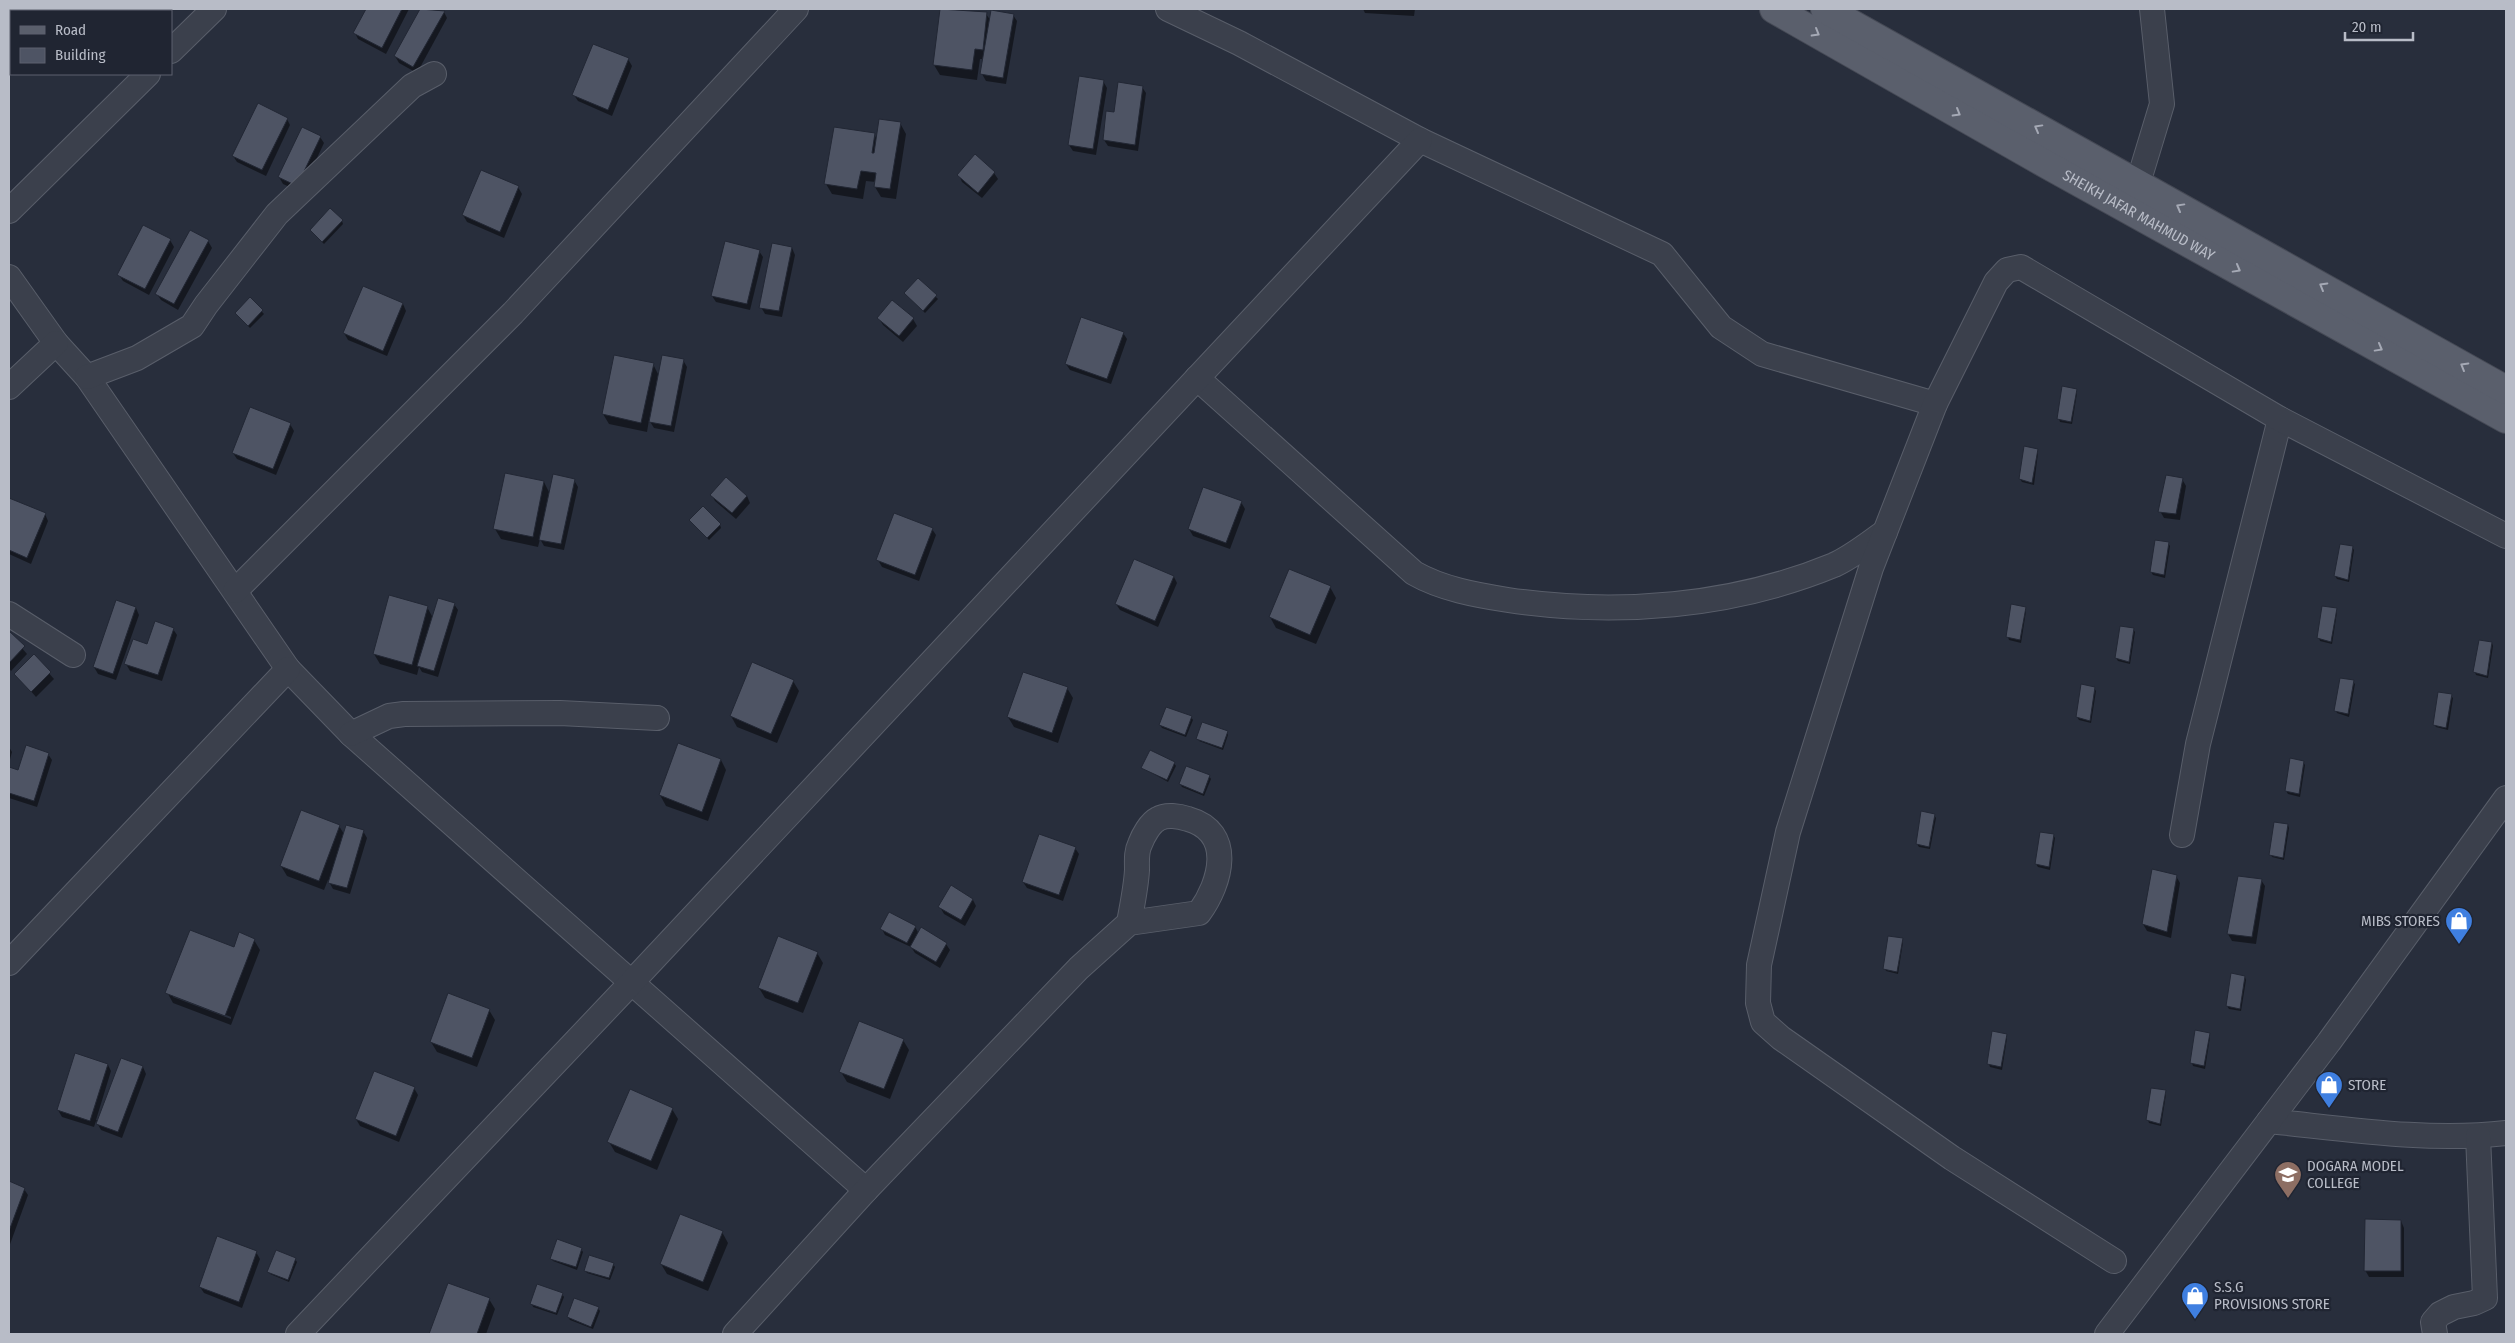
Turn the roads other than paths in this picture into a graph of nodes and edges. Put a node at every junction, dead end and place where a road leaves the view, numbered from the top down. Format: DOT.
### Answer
graph roads {
  1 [pos="214,9"];
  2 [pos="796,9"];
  3 [pos="1168,9"];
  4 [pos="1774,9"];
  5 [pos="1825,9"];
  6 [pos="2152,9"];
  7 [pos="172,50"];
  8 [pos="434,74"];
  9 [pos="147,75"];
  10 [pos="1420,140"];
  11 [pos="2138,184"];
  12 [pos="9,211"];
  13 [pos="9,277"];
  14 [pos="56,343"];
  15 [pos="87,377"];
  16 [pos="1196,378"];
  17 [pos="9,387"];
  18 [pos="2506,390"];
  19 [pos="1935,404"];
  20 [pos="2280,419"];
  21 [pos="2506,419"];
  22 [pos="1885,532"];
  23 [pos="2506,536"];
  24 [pos="235,590"];
  25 [pos="9,614"];
  26 [pos="73,656"];
  27 [pos="288,669"];
  28 [pos="656,718"];
  29 [pos="351,734"];
  30 [pos="2506,798"];
  31 [pos="2182,834"];
  32 [pos="1129,923"];
  33 [pos="9,963"];
  34 [pos="632,982"];
  35 [pos="2269,1121"];
  36 [pos="2506,1133"];
  37 [pos="2478,1136"];
  38 [pos="866,1190"];
  39 [pos="2114,1261"];
  40 [pos="298,1334"];
  41 [pos="735,1334"];
  42 [pos="2107,1334"];
  43 [pos="2435,1334"];
  1 -- 7 [label="street"];
  2 -- 24 [label="street"];
  3 -- 10 [label="street"];
  4 -- 21 [label="main road, SHEIKH JAFAR MAHMUD WAY, one-way"];
  11 -- 5 [label="main road, SHEIKH JAFAR MAHMUD WAY, one-way"];
  6 -- 11 [label="street"];
  8 -- 15 [label="street"];
  9 -- 12 [label="street"];
  10 -- 16 [label="street"];
  10 -- 19 [label="street"];
  18 -- 11 [label="main road, SHEIKH JAFAR MAHMUD WAY, one-way"];
  13 -- 14 [label="street"];
  14 -- 15 [label="street"];
  14 -- 17 [label="street"];
  15 -- 24 [label="street"];
  16 -- 22 [label="street"];
  16 -- 34 [label="street"];
  19 -- 20 [label="street"];
  19 -- 22 [label="street"];
  20 -- 23 [label="street"];
  20 -- 31 [label="street"];
  22 -- 39 [label="street"];
  24 -- 27 [label="street"];
  25 -- 26 [label="street"];
  27 -- 29 [label="street"];
  27 -- 33 [label="street"];
  28 -- 29 [label="street"];
  29 -- 34 [label="street"];
  30 -- 35 [label="street"];
  32 -- 32 [label="street"];
  32 -- 38 [label="street"];
  34 -- 38 [label="street"];
  34 -- 40 [label="street"];
  35 -- 37 [label="street"];
  35 -- 42 [label="street"];
  36 -- 37 [label="street"];
  37 -- 43 [label="street"];
  38 -- 41 [label="street"];
}
